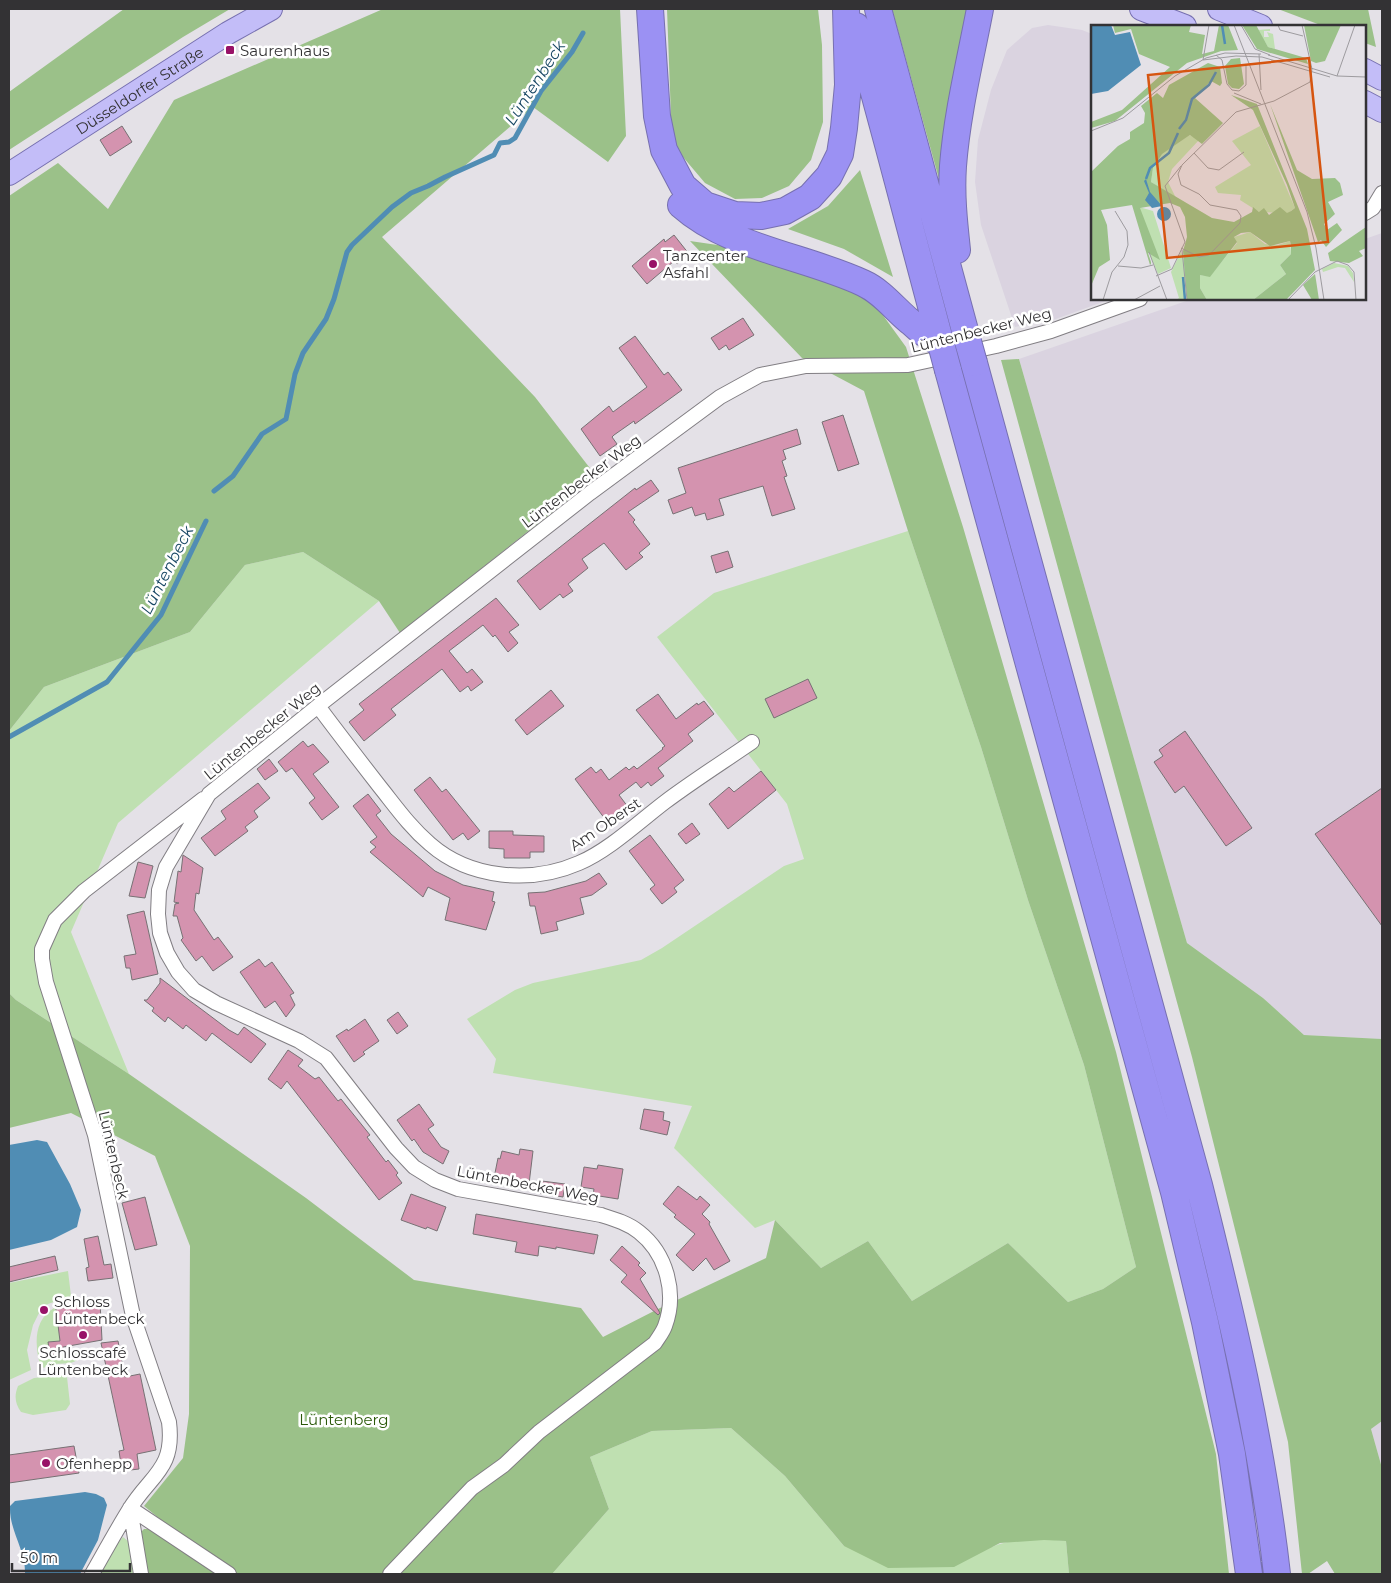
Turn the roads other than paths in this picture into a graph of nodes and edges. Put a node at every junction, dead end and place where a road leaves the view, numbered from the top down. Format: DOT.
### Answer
graph roads {
  1 [pos="271,9"];
  2 [pos="634,9"];
  3 [pos="650,9"];
  4 [pos="846,9"];
  5 [pos="851,9"];
  6 [pos="878,9"];
  7 [pos="980,9"];
  8 [pos="997,9"];
  9 [pos="1141,9"];
  10 [pos="1219,9"];
  11 [pos="1182,25"];
  12 [pos="1259,25"];
  13 [pos="972,51"];
  14 [pos="1366,71"];
  15 [pos="1382,79"];
  16 [pos="1366,103"];
  17 [pos="1382,111"];
  18 [pos="9,174"];
  19 [pos="1382,193"];
  20 [pos="1366,212"];
  21 [pos="1137,300"];
  22 [pos="967,338"];
  23 [pos="941,344"];
  24 [pos="318,706"];
  25 [pos="752,742"];
  26 [pos="209,794"];
  27 [pos="130,1508"];
  28 [pos="1276,1572"];
  29 [pos="92,1574"];
  30 [pos="141,1574"];
  31 [pos="228,1574"];
  32 [pos="390,1574"];
  33 [pos="1249,1574"];
  1 -- 18 [label="main road, Düsseldorfer Straße"];
  2 -- 23 [label="highway"];
  3 -- 4 [label="highway"];
  5 -- 23 [label="highway"];
  6 -- 22 [label="highway"];
  7 -- 13 [label="highway"];
  8 -- 13 [label="highway"];
  9 -- 11 [label="main road"];
  10 -- 12 [label="main road"];
  13 -- 22 [label="highway"];
  14 -- 15 [label="main road"];
  16 -- 17 [label="main road"];
  19 -- 20 [label="street"];
  21 -- 24 [label="street, Lüntenbecker Weg"];
  22 -- 28 [label="highway, bridge"];
  23 -- 33 [label="highway, bridge"];
  24 -- 25 [label="street, Am Oberst"];
  24 -- 26 [label="street, Lüntenbecker Weg"];
  26 -- 27 [label="street, Lüntenbeck"];
  26 -- 32 [label="street, Lüntenbecker Weg"];
  27 -- 29 [label="street, Lüntenbeck"];
  27 -- 30 [label="street"];
  27 -- 31 [label="street"];
}
